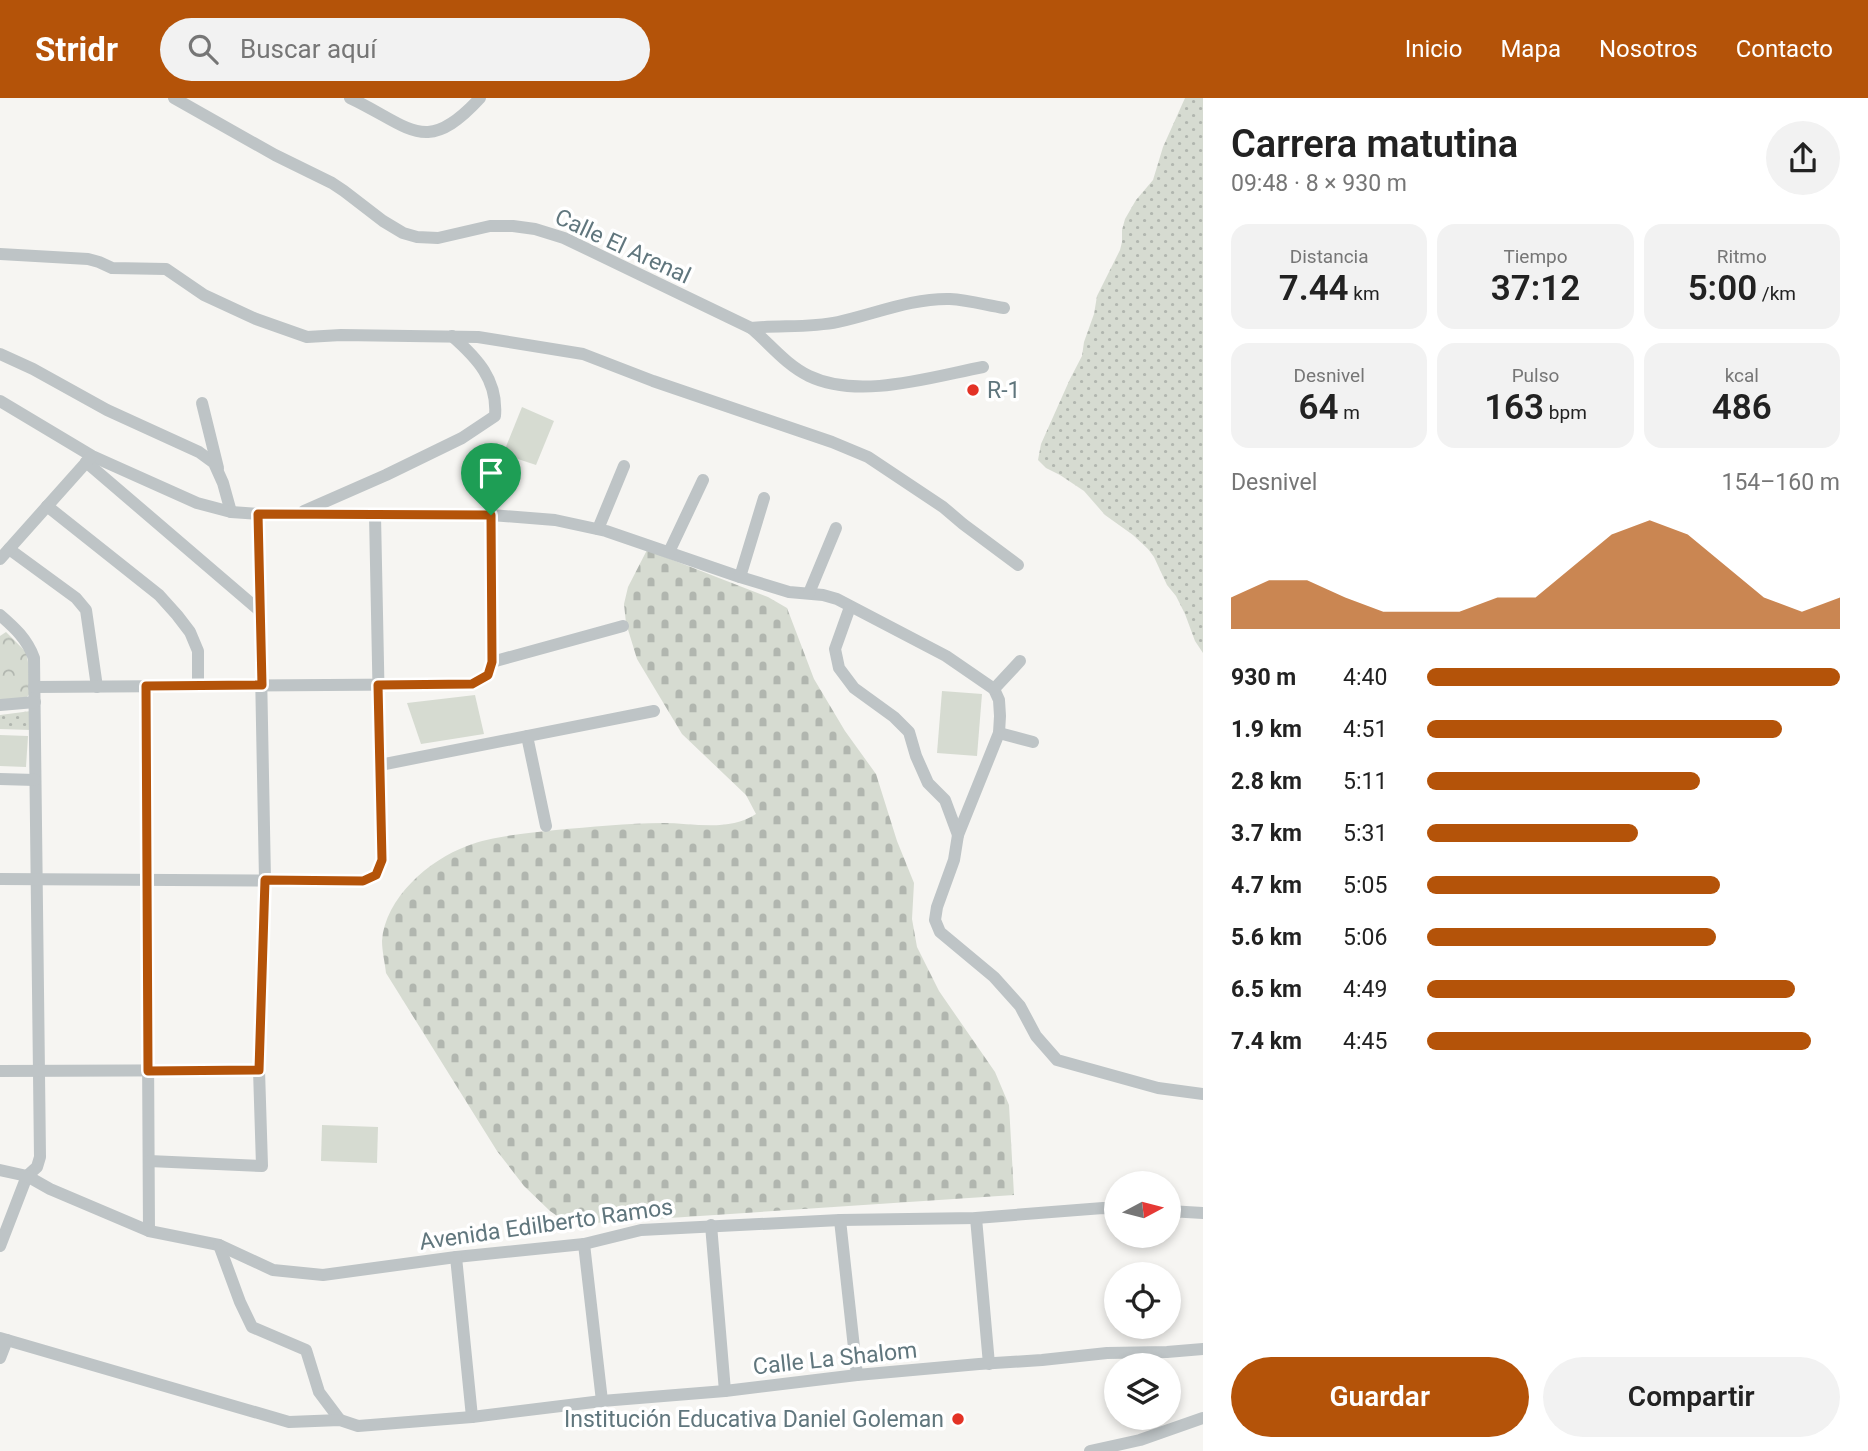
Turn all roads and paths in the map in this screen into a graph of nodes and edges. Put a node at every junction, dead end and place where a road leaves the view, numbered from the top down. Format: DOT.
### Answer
graph roads {
  1 [pos="174,98"];
  2 [pos="350,98"];
  3 [pos="480,98"];
  4 [pos="0,254"];
  5 [pos="1004,308"];
  6 [pos="751,328"];
  7 [pos="452,336"];
  8 [pos="0,354"];
  9 [pos="983,367"];
  10 [pos="202,403"];
  11 [pos="2,404"];
  12 [pos="89,459"];
  13 [pos="624,466"];
  14 [pos="219,475"];
  15 [pos="703,480"];
  16 [pos="764,498"];
  17 [pos="47,506"];
  18 [pos="231,512"];
  19 [pos="258,514"];
  20 [pos="297,514"];
  21 [pos="375,514"];
  22 [pos="491,515"];
  23 [pos="836,528"];
  24 [pos="598,529"];
  25 [pos="669,552"];
  26 [pos="4,554"];
  27 [pos="1018,565"];
  28 [pos="740,578"];
  29 [pos="809,593"];
  30 [pos="850,607"];
  31 [pos="260,611"];
  32 [pos="0,615"];
  33 [pos="623,626"];
  34 [pos="1020,661"];
  35 [pos="492,662"];
  36 [pos="262,685"];
  37 [pos="378,685"];
  38 [pos="146,686"];
  39 [pos="198,686"];
  40 [pos="34,687"];
  41 [pos="97,687"];
  42 [pos="994,689"];
  43 [pos="35,702"];
  44 [pos="0,705"];
  45 [pos="654,711"];
  46 [pos="999,733"];
  47 [pos="527,736"];
  48 [pos="1033,741"];
  49 [pos="380,765"];
  50 [pos="0,779"];
  51 [pos="35,780"];
  52 [pos="547,826"];
  53 [pos="958,835"];
  54 [pos="0,879"];
  55 [pos="37,879"];
  56 [pos="147,880"];
  57 [pos="265,880"];
  58 [pos="259,1070"];
  59 [pos="0,1071"];
  60 [pos="39,1071"];
  61 [pos="148,1071"];
  62 [pos="1203,1094"];
  63 [pos="149,1161"];
  64 [pos="0,1170"];
  65 [pos="27,1176"];
  66 [pos="1104,1208"];
  67 [pos="1181,1212"];
  68 [pos="1203,1213"];
  69 [pos="976,1218"];
  70 [pos="840,1220"];
  71 [pos="711,1225"];
  72 [pos="149,1231"];
  73 [pos="584,1244"];
  74 [pos="219,1245"];
  75 [pos="0,1246"];
  76 [pos="456,1258"];
  77 [pos="4,1339"];
  78 [pos="1203,1349"];
  79 [pos="0,1358"];
  80 [pos="989,1364"];
  81 [pos="857,1375"];
  82 [pos="725,1391"];
  83 [pos="602,1401"];
  84 [pos="472,1417"];
  85 [pos="1203,1418"];
  86 [pos="340,1420"];
  87 [pos="1137,1445"];
  88 [pos="1090,1451"];
  1 -- 6 [label="street, Calle El Arenal"];
  2 -- 3 [label="street"];
  4 -- 7 [label="street"];
  5 -- 6 [label="street"];
  6 -- 9 [label="street, Calle El Arenal"];
  7 -- 20 [label="street"];
  7 -- 27 [label="street"];
  8 -- 14 [label="street"];
  10 -- 14 [label="street"];
  11 -- 12 [label="street"];
  12 -- 17 [label="street"];
  12 -- 18 [label="street"];
  12 -- 31 [label="street"];
  13 -- 24 [label="street"];
  14 -- 18 [label="street"];
  15 -- 25 [label="street"];
  16 -- 28 [label="street"];
  17 -- 26 [label="street"];
  17 -- 39 [label="street"];
  18 -- 19 [label="street"];
  19 -- 20 [label="street"];
  19 -- 31 [label="street"];
  20 -- 21 [label="street"];
  21 -- 22 [label="street"];
  21 -- 37 [label="street"];
  22 -- 24 [label="street"];
  22 -- 35 [label="street"];
  23 -- 29 [label="street"];
  24 -- 25 [label="street"];
  25 -- 28 [label="street"];
  26 -- 41 [label="street"];
  28 -- 29 [label="street"];
  29 -- 30 [label="street"];
  30 -- 42 [label="street"];
  30 -- 53 [label="street"];
  31 -- 36 [label="street"];
  32 -- 40 [label="street"];
  33 -- 35 [label="street"];
  34 -- 42 [label="street"];
  35 -- 37 [label="street"];
  36 -- 37 [label="street"];
  36 -- 39 [label="street"];
  36 -- 57 [label="street"];
  37 -- 49 [label="street"];
  38 -- 39 [label="street"];
  38 -- 41 [label="street"];
  38 -- 56 [label="street"];
  40 -- 41 [label="street"];
  40 -- 43 [label="street"];
  42 -- 46 [label="street"];
  43 -- 44 [label="street"];
  43 -- 51 [label="street"];
  45 -- 47 [label="street"];
  46 -- 48 [label="street"];
  46 -- 53 [label="street"];
  47 -- 49 [label="street"];
  47 -- 52 [label="street"];
  49 -- 57 [label="street"];
  50 -- 51 [label="street"];
  51 -- 55 [label="street"];
  53 -- 62 [label="street"];
  54 -- 55 [label="street"];
  55 -- 56 [label="street"];
  55 -- 60 [label="street"];
  56 -- 57 [label="street"];
  56 -- 61 [label="street"];
  57 -- 58 [label="street"];
  58 -- 61 [label="street"];
  58 -- 63 [label="street"];
  59 -- 60 [label="street"];
  60 -- 61 [label="street"];
  60 -- 65 [label="street"];
  61 -- 63 [label="street"];
  63 -- 72 [label="street"];
  64 -- 65 [label="street, Avenida Edilberto Ramos"];
  65 -- 72 [label="street, Avenida Edilberto Ramos"];
  65 -- 75 [label="street"];
  66 -- 69 [label="street, Avenida Edilberto Ramos"];
  67 -- 68 [label="street"];
  69 -- 70 [label="street, Avenida Edilberto Ramos"];
  69 -- 80 [label="street"];
  70 -- 71 [label="street, Avenida Edilberto Ramos"];
  70 -- 81 [label="street"];
  71 -- 73 [label="street, Avenida Edilberto Ramos"];
  71 -- 82 [label="street"];
  72 -- 74 [label="street, Avenida Edilberto Ramos"];
  73 -- 76 [label="street, Avenida Edilberto Ramos"];
  73 -- 83 [label="street"];
  74 -- 76 [label="street, Avenida Edilberto Ramos"];
  74 -- 86 [label="street"];
  76 -- 84 [label="street"];
  77 -- 79 [label="street"];
  77 -- 86 [label="street, Calle La Shalom"];
  78 -- 80 [label="street, Calle La Shalom"];
  80 -- 81 [label="street, Calle La Shalom"];
  81 -- 82 [label="street, Calle La Shalom"];
  82 -- 83 [label="street, Calle La Shalom"];
  83 -- 84 [label="street, Calle La Shalom"];
  84 -- 86 [label="street, Calle La Shalom"];
  85 -- 87 [label="street"];
  87 -- 88 [label="street"];
}
